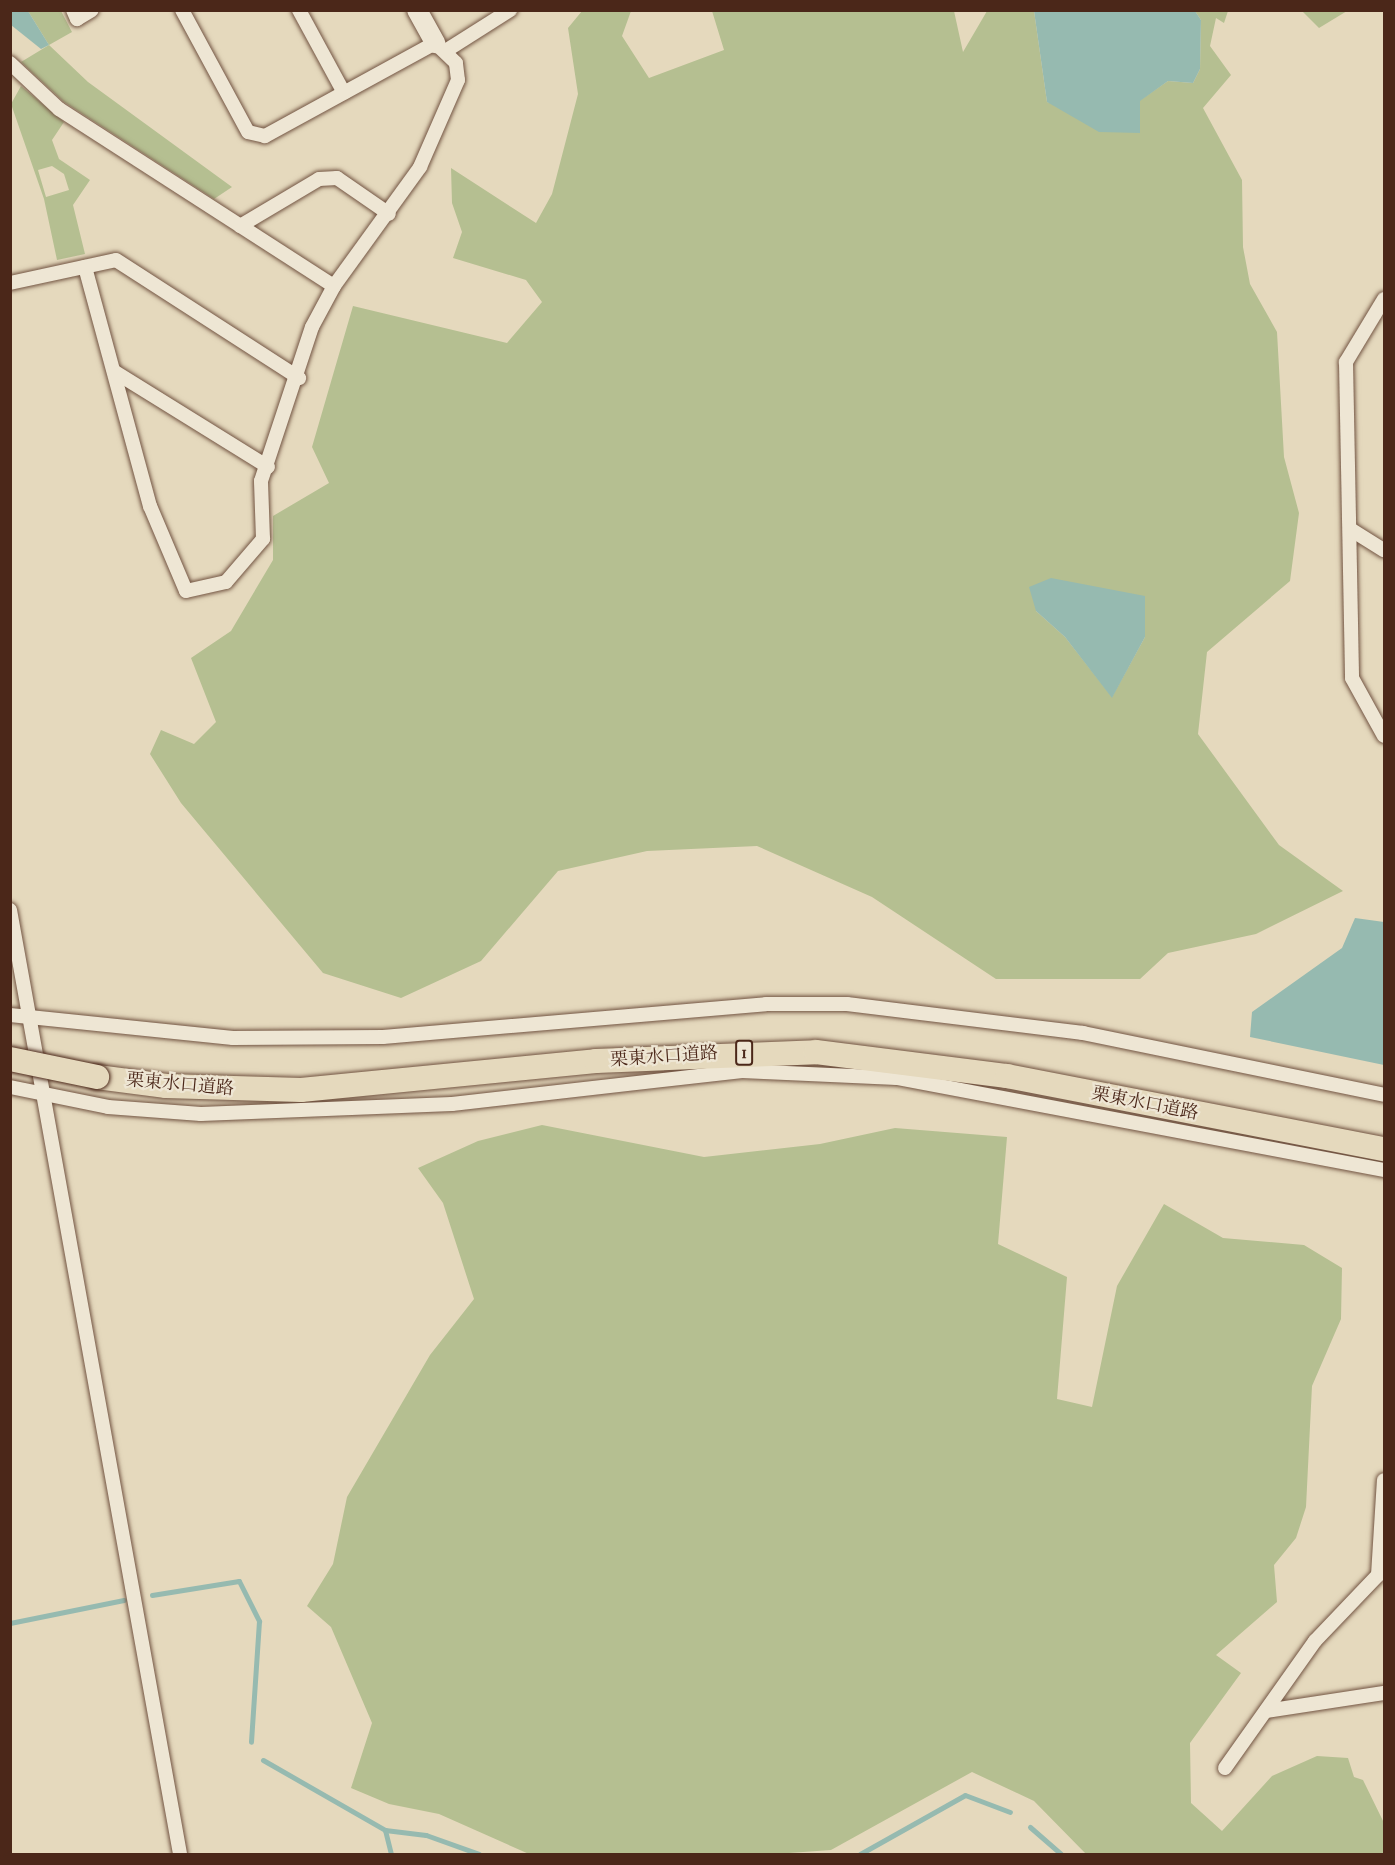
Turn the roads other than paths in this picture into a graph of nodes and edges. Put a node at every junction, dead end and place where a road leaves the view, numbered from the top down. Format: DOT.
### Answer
graph roads {
  1 [pos="73,10"];
  2 [pos="92,10"];
  3 [pos="182,10"];
  4 [pos="298,10"];
  5 [pos="417,10"];
  6 [pos="510,10"];
  7 [pos="441,47"];
  8 [pos="10,63"];
  9 [pos="344,93"];
  10 [pos="389,214"];
  11 [pos="240,226"];
  12 [pos="85,267"];
  13 [pos="10,283"];
  14 [pos="334,286"];
  15 [pos="1384,299"];
  16 [pos="115,372"];
  17 [pos="299,378"];
  18 [pos="268,466"];
  19 [pos="1350,529"];
  20 [pos="1384,550"];
  21 [pos="1384,736"];
  22 [pos="10,910"];
  23 [pos="10,1015"];
  24 [pos="32,1017"];
  25 [pos="10,1059"];
  26 [pos="10,1088"];
  27 [pos="45,1094"];
  28 [pos="1384,1095"];
  29 [pos="1384,1149"];
  30 [pos="1384,1170"];
  31 [pos="1384,1480"];
  32 [pos="1384,1693"];
  33 [pos="1266,1711"];
  34 [pos="1225,1768"];
  35 [pos="180,1854"];
  1 -- 2 [label="street"];
  3 -- 9 [label="street"];
  4 -- 9 [label="street"];
  5 -- 7 [label="street"];
  6 -- 7 [label="street"];
  7 -- 9 [label="street"];
  7 -- 10 [label="street"];
  8 -- 11 [label="street"];
  10 -- 11 [label="street"];
  10 -- 14 [label="street"];
  11 -- 14 [label="street"];
  12 -- 13 [label="street"];
  12 -- 16 [label="street"];
  12 -- 17 [label="street"];
  14 -- 17 [label="street"];
  15 -- 19 [label="street"];
  16 -- 18 [label="street"];
  16 -- 18 [label="street"];
  17 -- 18 [label="street"];
  19 -- 20 [label="street"];
  19 -- 21 [label="street"];
  22 -- 24 [label="street"];
  23 -- 24 [label="street"];
  24 -- 27 [label="street"];
  24 -- 28 [label="street"];
  25 -- 29 [label="highway, 栗東水口道路 / 1, bridge"];
  26 -- 27 [label="street"];
  27 -- 30 [label="street"];
  27 -- 35 [label="street"];
  31 -- 33 [label="street"];
  32 -- 33 [label="street"];
  33 -- 34 [label="street"];
}
